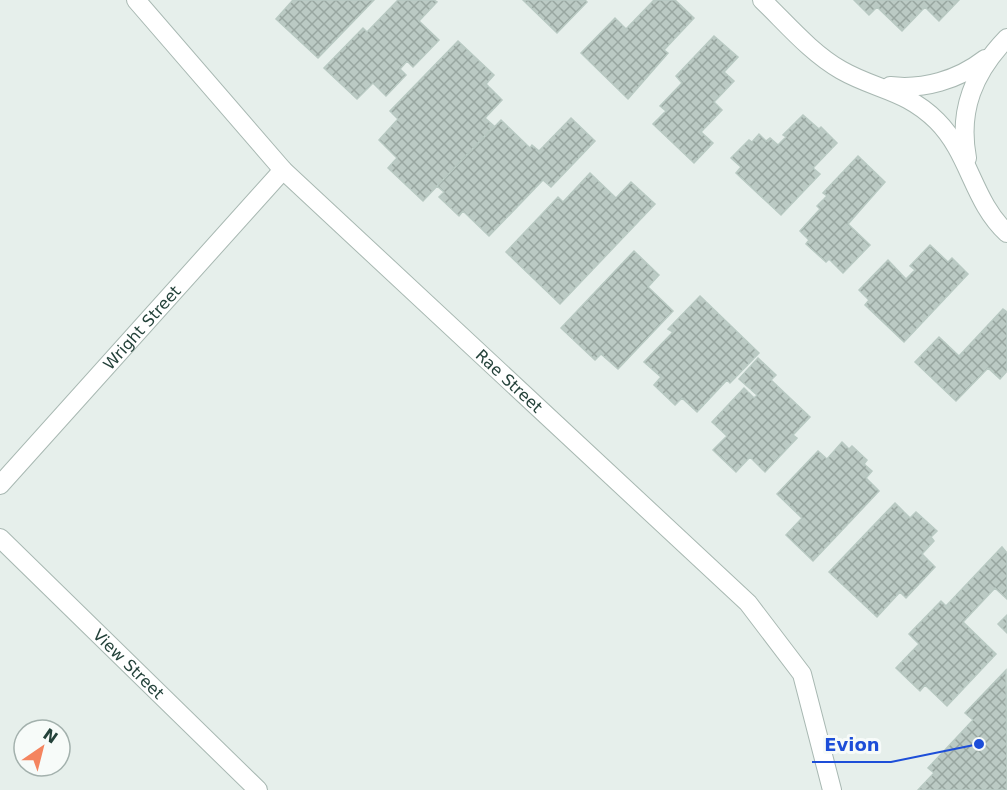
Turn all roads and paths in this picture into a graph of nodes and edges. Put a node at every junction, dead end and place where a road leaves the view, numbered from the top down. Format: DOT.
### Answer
graph roads {
  1 [pos="136,0"];
  2 [pos="762,0"];
  3 [pos="1007,38"];
  4 [pos="991,54"];
  5 [pos="872,82"];
  6 [pos="283,170"];
  7 [pos="970,171"];
  8 [pos="1007,233"];
  9 [pos="0,485"];
  10 [pos="0,538"];
  11 [pos="258,790"];
  12 [pos="832,790"];
  1 -- 6 [label="street, Rae Street"];
  2 -- 5 [label="street"];
  3 -- 4 [label="street"];
  4 -- 5 [label="street"];
  4 -- 7 [label="street"];
  5 -- 7 [label="street"];
  6 -- 9 [label="street, Wright Street"];
  6 -- 12 [label="street, Rae Street"];
  7 -- 8 [label="street"];
  10 -- 11 [label="street, View Street"];
}
